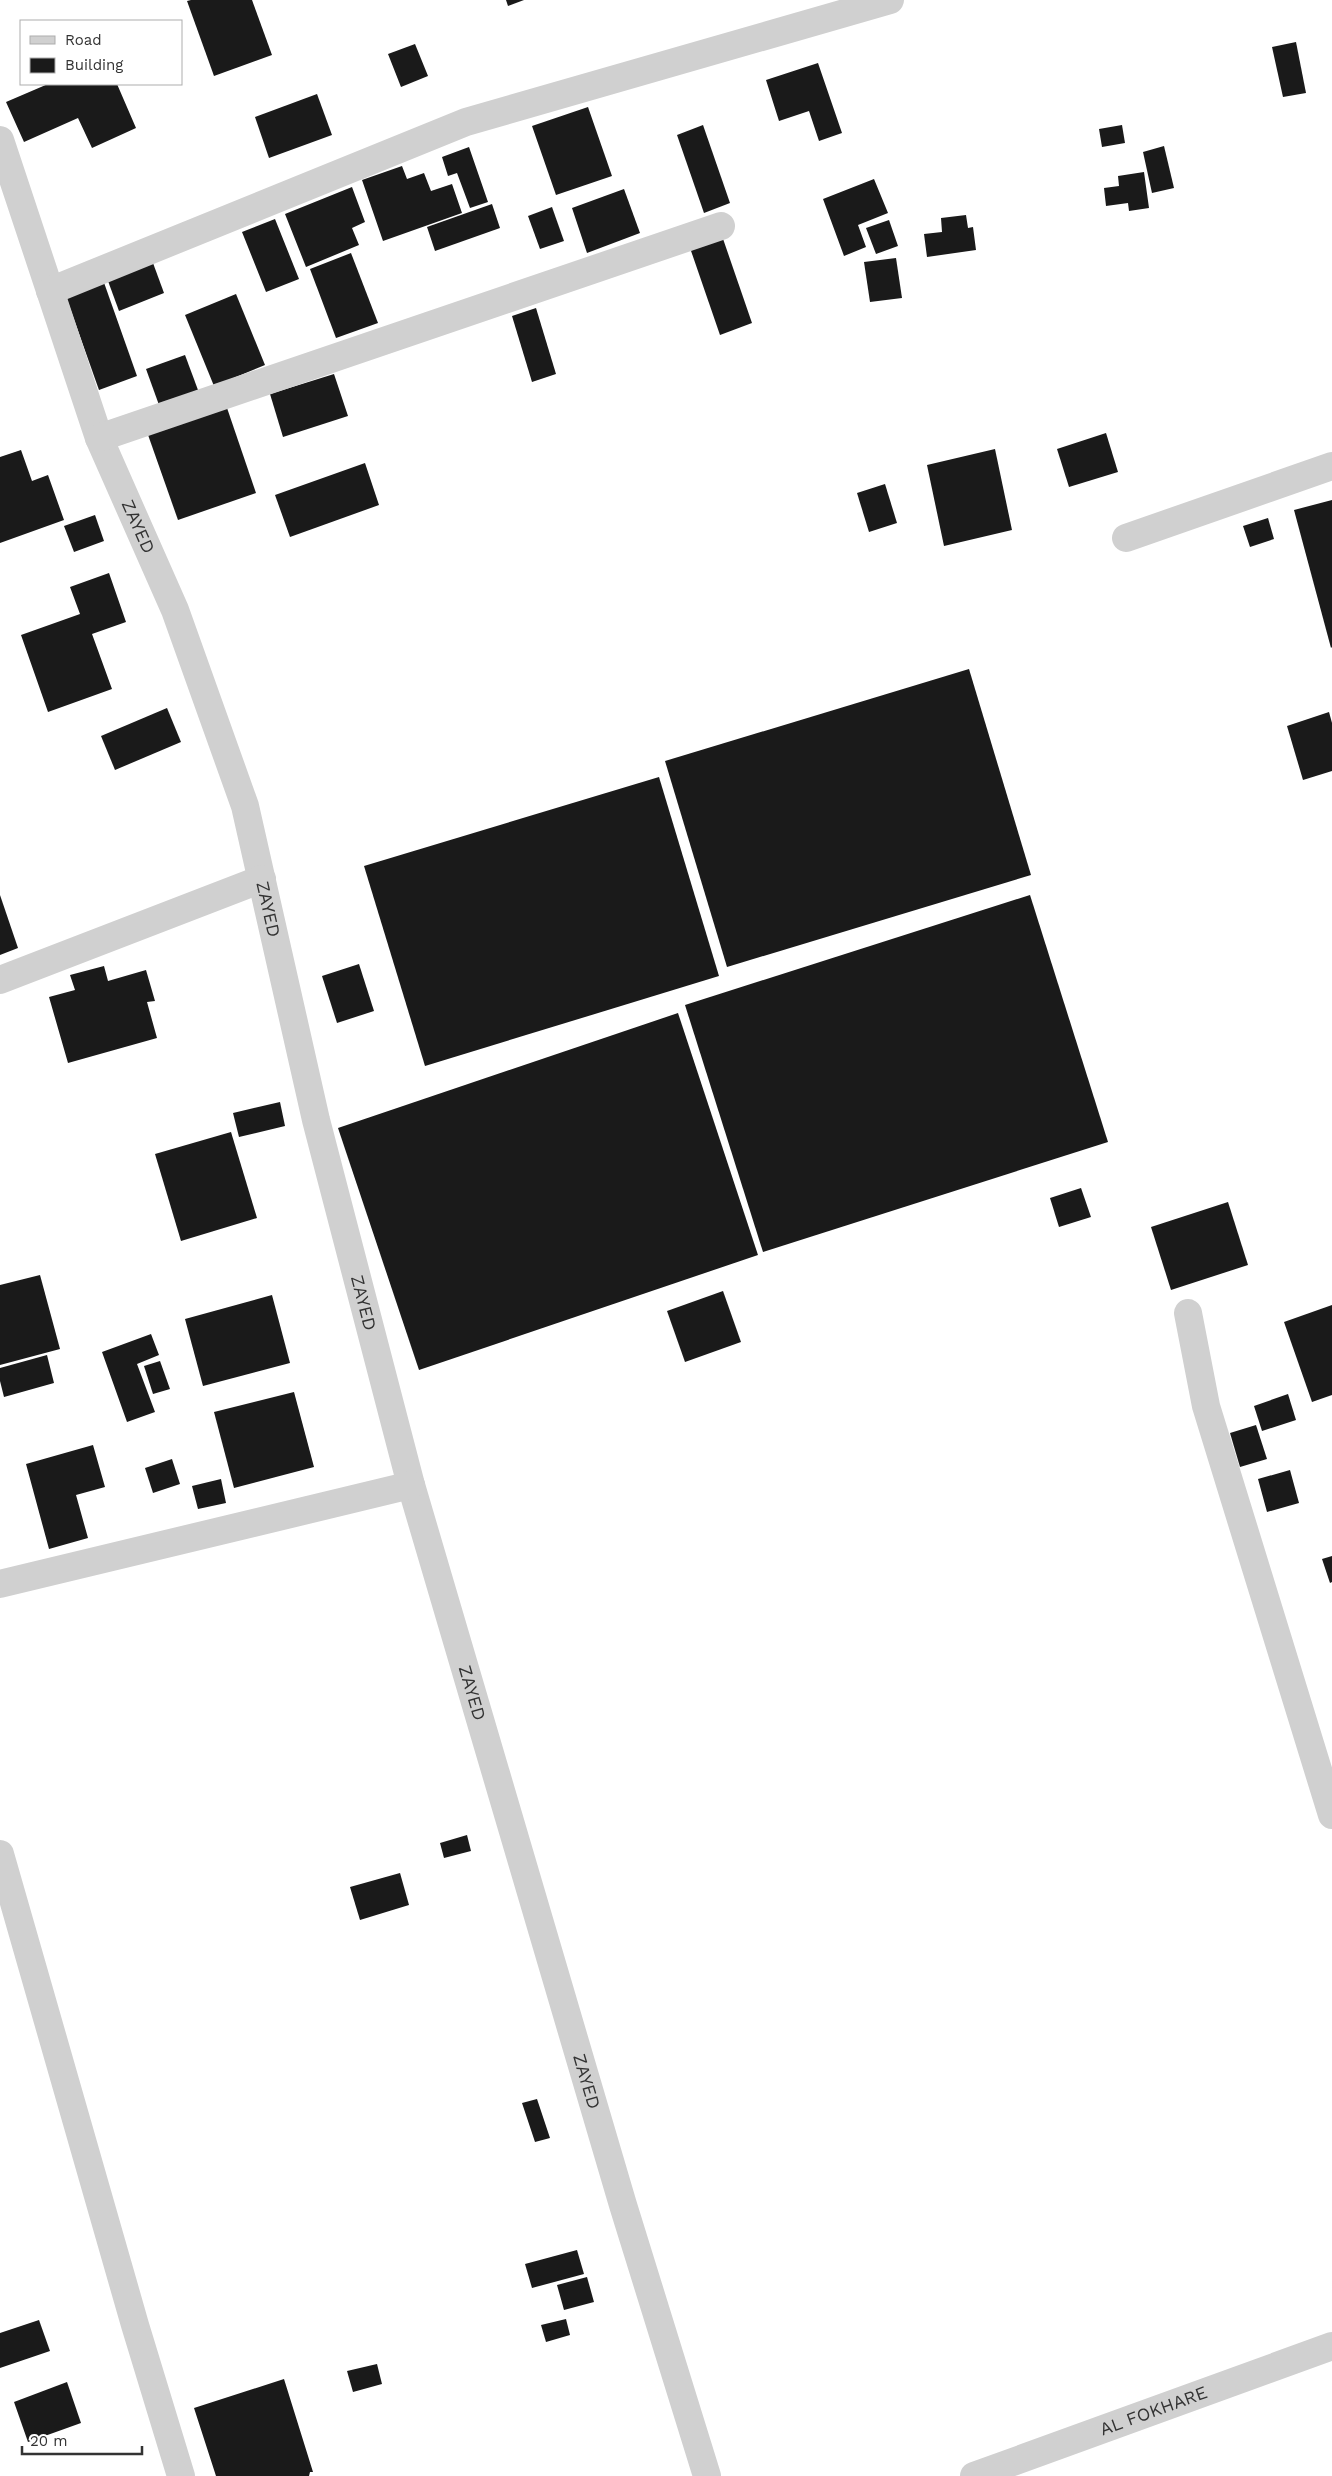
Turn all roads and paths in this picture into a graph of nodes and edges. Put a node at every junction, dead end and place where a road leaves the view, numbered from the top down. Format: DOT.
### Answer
graph roads {
  1 [pos="890,0"];
  2 [pos="0,140"];
  3 [pos="721,226"];
  4 [pos="50,291"];
  5 [pos="99,438"];
  6 [pos="1332,466"];
  7 [pos="1126,538"];
  8 [pos="262,879"];
  9 [pos="0,980"];
  10 [pos="1188,1313"];
  11 [pos="411,1485"];
  12 [pos="0,1584"];
  13 [pos="1332,1815"];
  14 [pos="0,1854"];
  15 [pos="1332,2346"];
  16 [pos="181,2476"];
  17 [pos="707,2476"];
  18 [pos="974,2476"];
  1 -- 4 [label="street"];
  2 -- 4 [label="street, ZAYED"];
  3 -- 5 [label="street"];
  4 -- 5 [label="street, ZAYED"];
  5 -- 8 [label="street, ZAYED"];
  6 -- 7 [label="street"];
  8 -- 9 [label="street"];
  8 -- 11 [label="street, ZAYED"];
  10 -- 13 [label="street"];
  11 -- 12 [label="street"];
  11 -- 17 [label="street, ZAYED"];
  14 -- 16 [label="street"];
  15 -- 18 [label="street, AL FOKHARE"];
}
